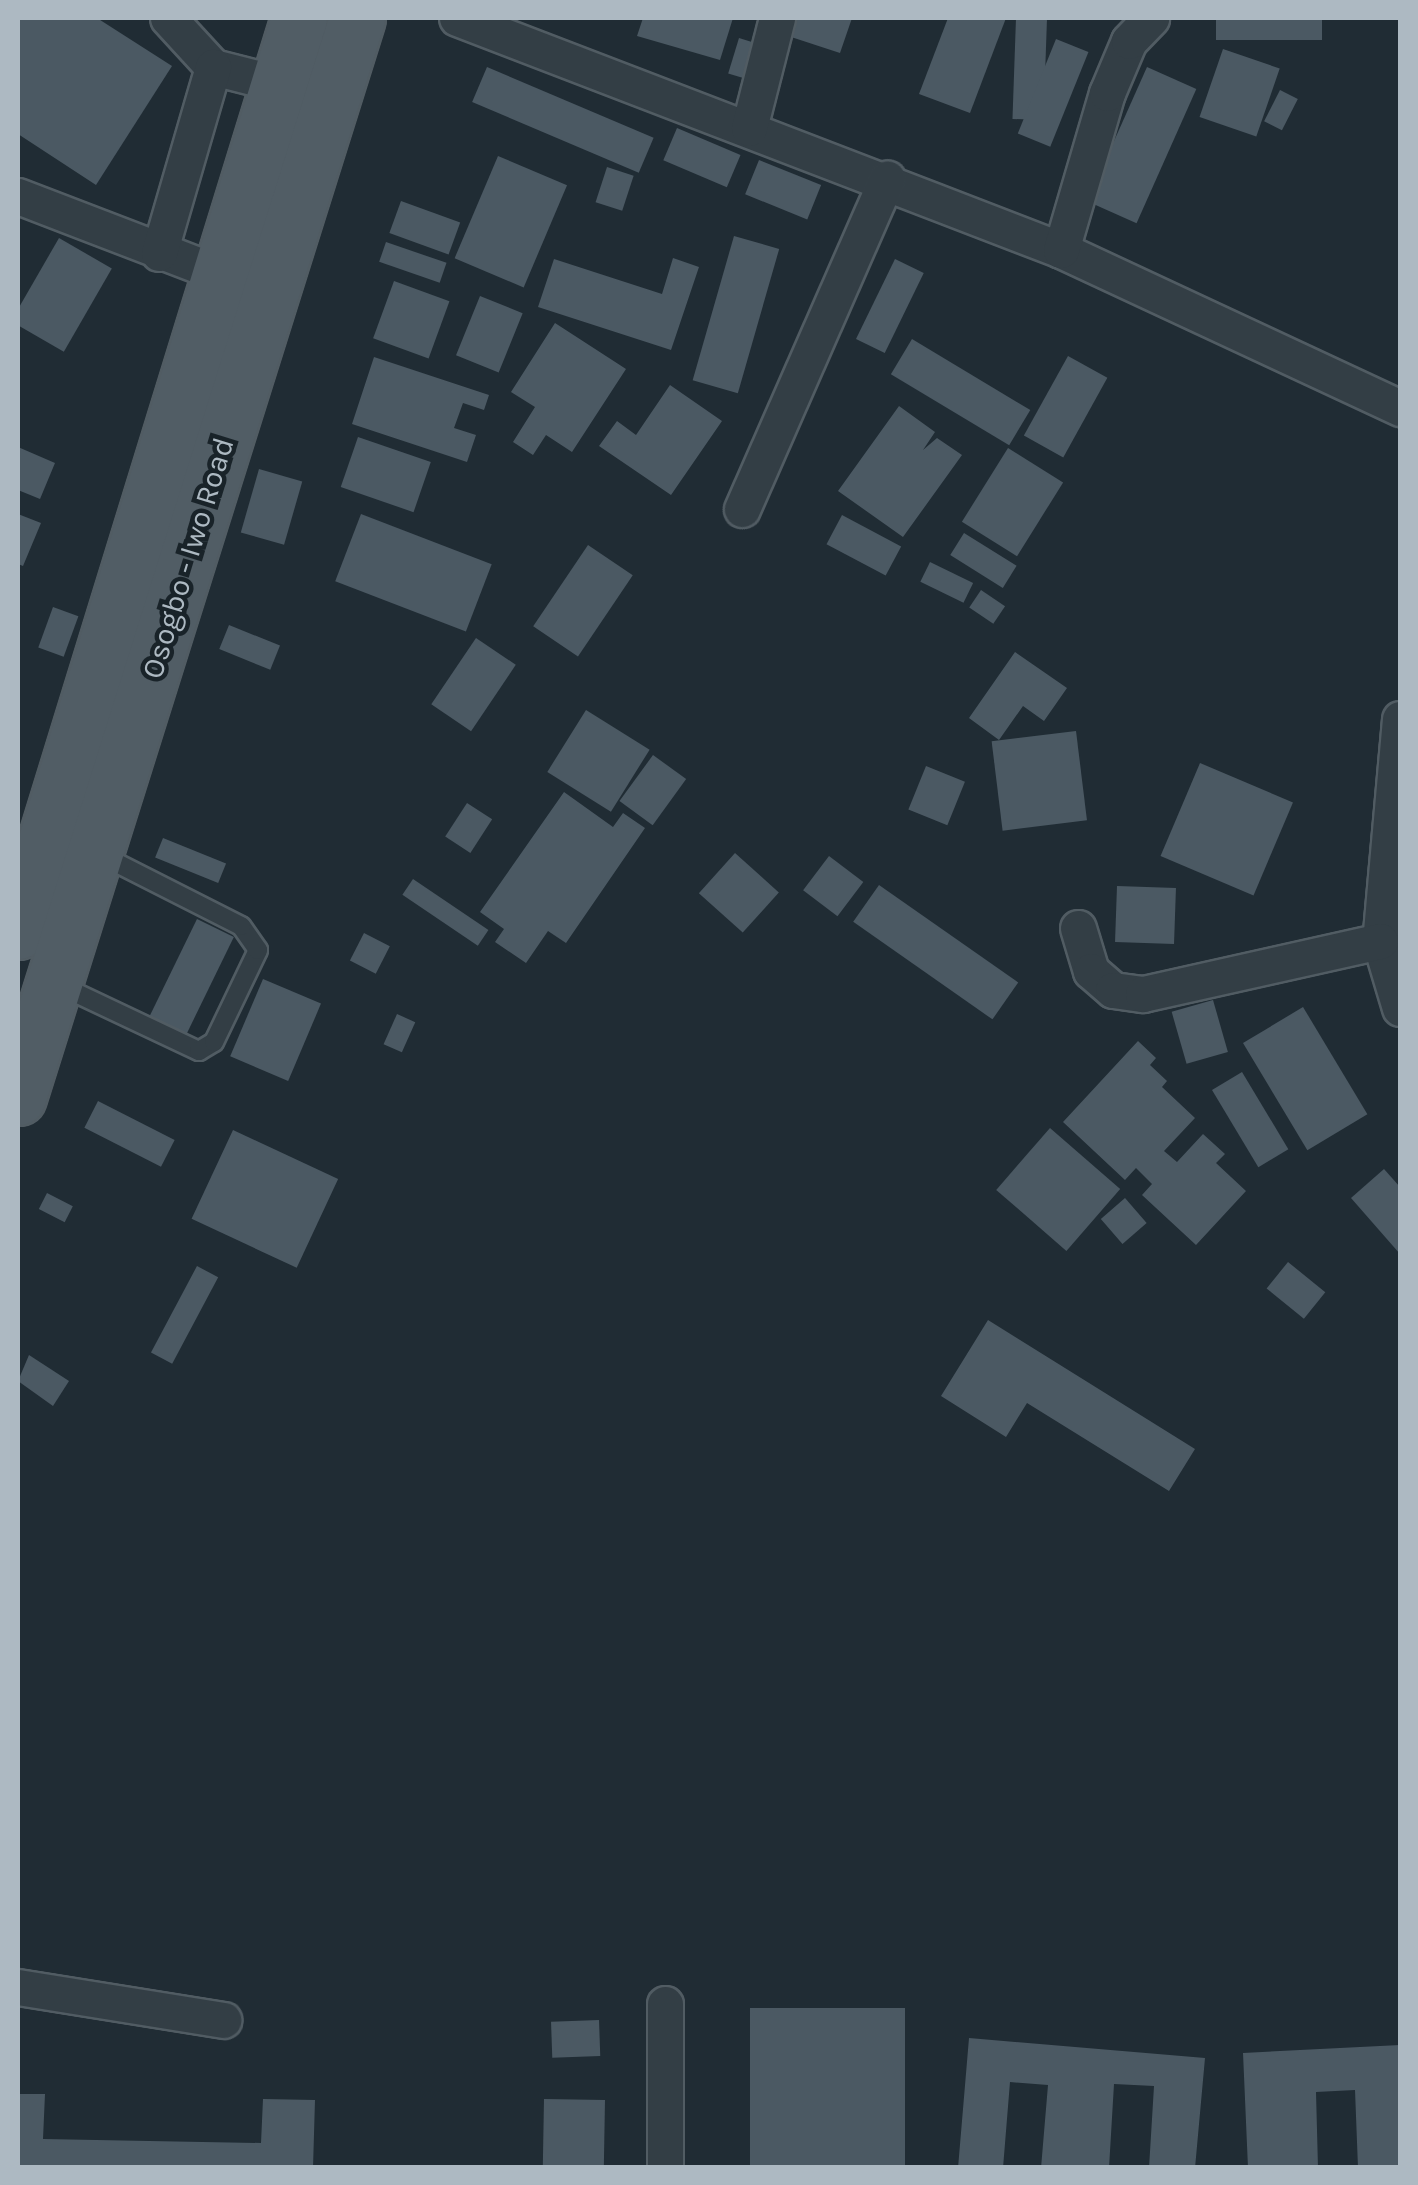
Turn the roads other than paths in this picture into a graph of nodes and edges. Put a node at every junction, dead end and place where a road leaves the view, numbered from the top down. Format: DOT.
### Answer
graph roads {
  1 [pos="168,18"];
  2 [pos="299,18"];
  3 [pos="357,18"];
  4 [pos="457,18"];
  5 [pos="777,18"];
  6 [pos="1151,18"];
  7 [pos="213,67"];
  8 [pos="280,84"];
  9 [pos="749,128"];
  10 [pos="886,178"];
  11 [pos="18,196"];
  12 [pos="1061,250"];
  13 [pos="159,253"];
  14 [pos="216,272"];
  15 [pos="1400,408"];
  16 [pos="742,510"];
  17 [pos="1400,719"];
  18 [pos="96,852"];
  19 [pos="1078,928"];
  20 [pos="18,931"];
  21 [pos="1380,941"];
  22 [pos="56,984"];
  23 [pos="1400,1008"];
  24 [pos="18,1098"];
  25 [pos="18,1987"];
  26 [pos="665,2004"];
  27 [pos="223,2020"];
  28 [pos="665,2168"];
  1 -- 7 [label="street"];
  2 -- 8 [label="main road, Osogbo - Iwo Road"];
  3 -- 18 [label="main road, Osogbo - Iwo Road"];
  4 -- 9 [label="street"];
  5 -- 9 [label="street"];
  6 -- 12 [label="street"];
  7 -- 8 [label="street"];
  7 -- 13 [label="street"];
  8 -- 14 [label="main road, Osogbo - Iwo Road"];
  9 -- 10 [label="street"];
  10 -- 12 [label="street"];
  10 -- 16 [label="street"];
  11 -- 13 [label="street"];
  12 -- 15 [label="street"];
  13 -- 14 [label="street"];
  14 -- 20 [label="main road, Osogbo - Iwo Road"];
  17 -- 21 [label="street"];
  18 -- 22 [label="main road, Osogbo - Iwo Road"];
  18 -- 22 [label="lane"];
  19 -- 21 [label="street"];
  21 -- 23 [label="street"];
  22 -- 24 [label="main road, Osogbo - Iwo Road"];
  25 -- 27 [label="street"];
  26 -- 28 [label="street"];
}
